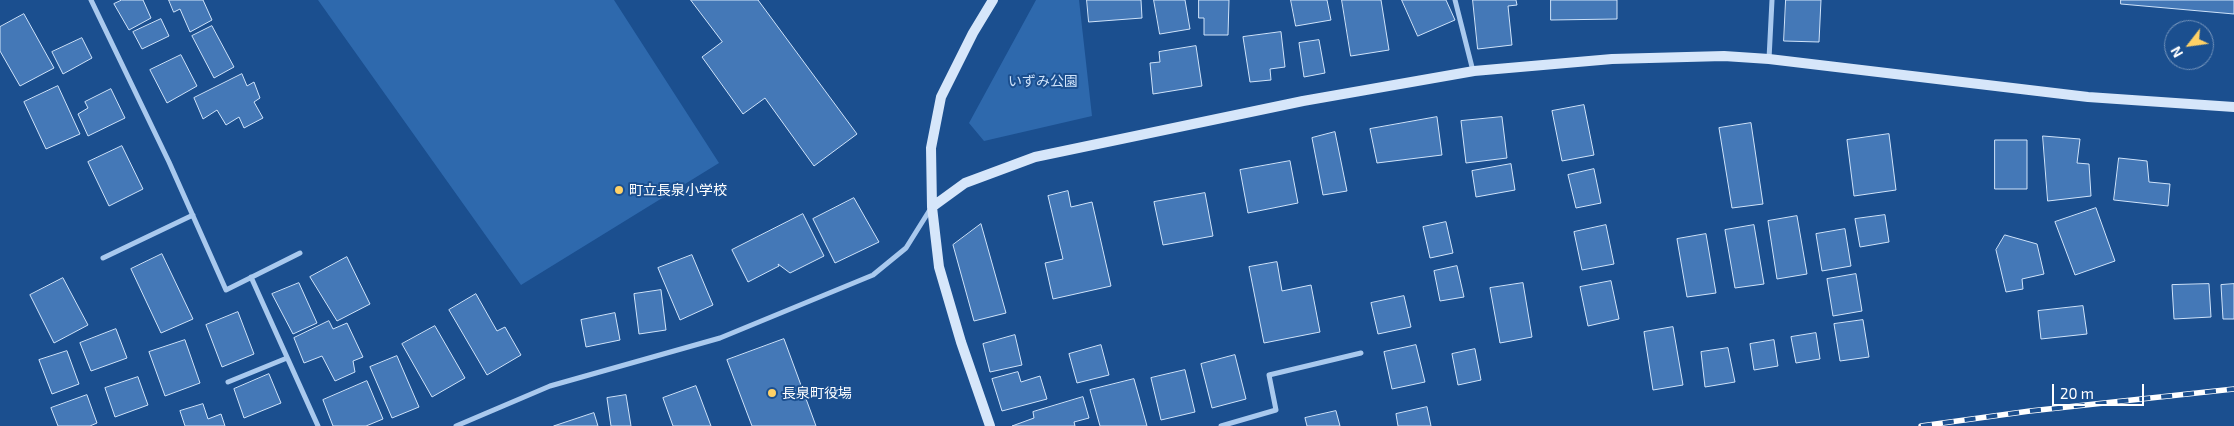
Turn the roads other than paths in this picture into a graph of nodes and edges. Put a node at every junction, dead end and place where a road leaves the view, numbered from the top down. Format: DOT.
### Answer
graph roads {
  1 [pos="91,0"];
  2 [pos="993,0"];
  3 [pos="1456,0"];
  4 [pos="1772,0"];
  5 [pos="1769,59"];
  6 [pos="1474,71"];
  7 [pos="2234,107"];
  8 [pos="932,207"];
  9 [pos="193,216"];
  10 [pos="300,253"];
  11 [pos="103,258"];
  12 [pos="251,277"];
  13 [pos="1361,353"];
  14 [pos="287,358"];
  15 [pos="228,382"];
  16 [pos="318,426"];
  17 [pos="456,426"];
  18 [pos="990,426"];
  19 [pos="1221,426"];
  1 -- 9 [label="street"];
  2 -- 8 [label="street"];
  3 -- 6 [label="street"];
  4 -- 5 [label="street"];
  5 -- 6 [label="street"];
  5 -- 7 [label="street"];
  6 -- 8 [label="street"];
  8 -- 17 [label="street"];
  8 -- 18 [label="street"];
  9 -- 11 [label="street"];
  9 -- 12 [label="street"];
  10 -- 12 [label="street"];
  12 -- 14 [label="street"];
  13 -- 19 [label="street"];
  14 -- 15 [label="street"];
  14 -- 16 [label="street"];
}
